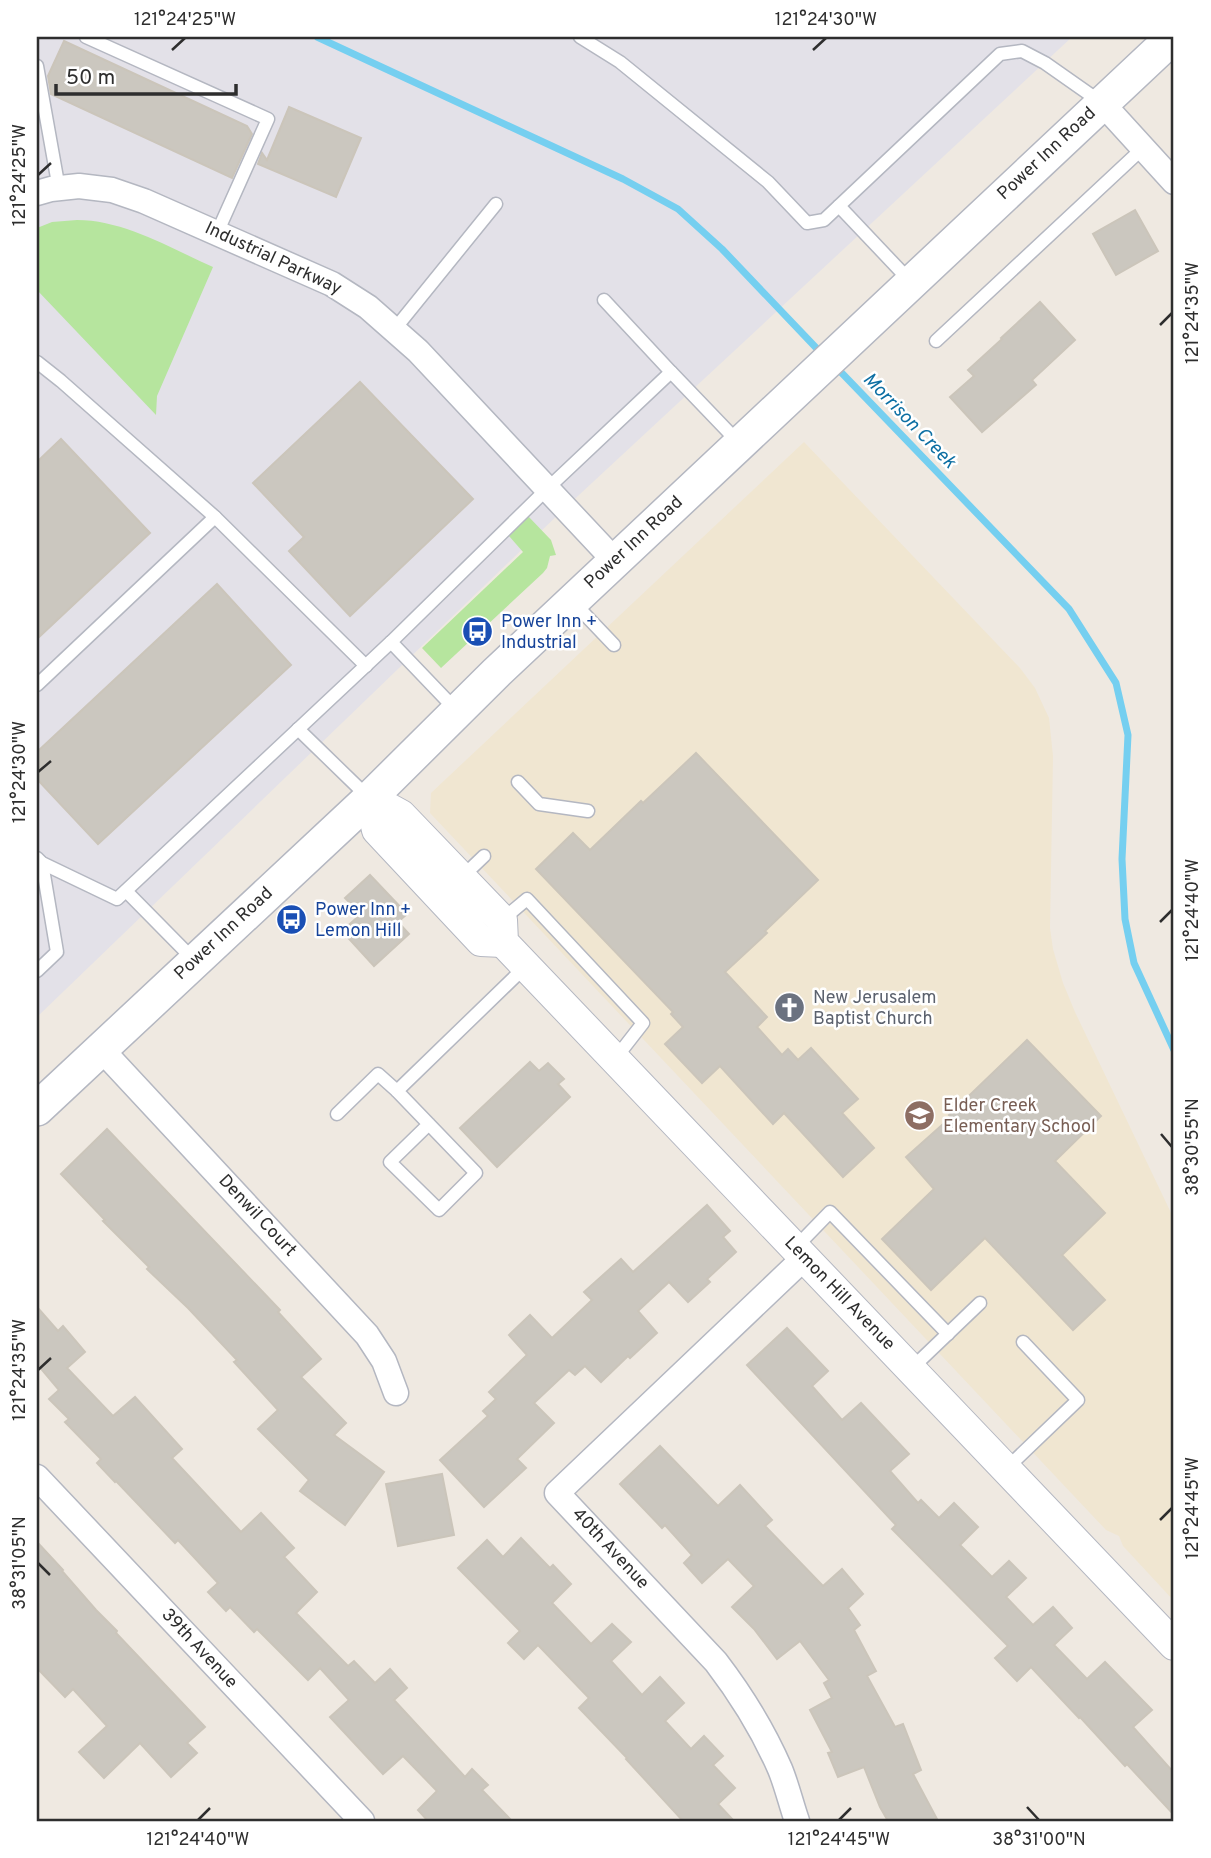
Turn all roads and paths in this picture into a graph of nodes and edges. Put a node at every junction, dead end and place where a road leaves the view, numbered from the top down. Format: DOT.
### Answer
graph roads {
  1 [pos="86,37"];
  2 [pos="580,37"];
  3 [pos="1173,37"];
  4 [pos="37,66"];
  5 [pos="1102,103"];
  6 [pos="1143,148"];
  7 [pos="1174,182"];
  8 [pos="48,191"];
  9 [pos="496,204"];
  10 [pos="839,206"];
  11 [pos="217,233"];
  12 [pos="911,282"];
  13 [pos="604,300"];
  14 [pos="394,330"];
  15 [pos="936,341"];
  16 [pos="37,362"];
  17 [pos="671,372"];
  18 [pos="740,444"];
  19 [pos="547,489"];
  20 [pos="215,517"];
  21 [pos="615,561"];
  22 [pos="573,601"];
  23 [pos="391,642"];
  24 [pos="614,645"];
  25 [pos="366,666"];
  26 [pos="37,685"];
  27 [pos="457,712"];
  28 [pos="299,729"];
  29 [pos="518,782"];
  30 [pos="370,798"];
  31 [pos="588,811"];
  32 [pos="484,856"];
  33 [pos="39,861"];
  34 [pos="461,878"];
  35 [pos="126,891"];
  36 [pos="495,934"];
  37 [pos="195,961"];
  38 [pos="526,966"];
  39 [pos="37,971"];
  40 [pos="101,1049"];
  41 [pos="615,1059"];
  42 [pos="397,1091"];
  43 [pos="37,1109"];
  44 [pos="337,1114"];
  45 [pos="429,1124"];
  46 [pos="800,1253"];
  47 [pos="980,1303"];
  48 [pos="947,1334"];
  49 [pos="1023,1342"];
  50 [pos="911,1370"];
  51 [pos="396,1393"];
  52 [pos="1006,1469"];
  53 [pos="37,1477"];
  54 [pos="1174,1645"];
  55 [pos="362,1821"];
  56 [pos="796,1821"];
  1 -- 11 [label="lane"];
  2 -- 10 [label="lane"];
  3 -- 5 [label="main road, Power Inn Road"];
  4 -- 8 [label="lane"];
  5 -- 6 [label="street"];
  5 -- 10 [label="lane"];
  5 -- 12 [label="main road, Power Inn Road"];
  6 -- 7 [label="street"];
  6 -- 15 [label="lane"];
  8 -- 11 [label="street, Industrial Parkway"];
  9 -- 14 [label="lane"];
  10 -- 12 [label="lane"];
  11 -- 14 [label="street, Industrial Parkway"];
  12 -- 18 [label="main road, Power Inn Road"];
  13 -- 17 [label="lane"];
  14 -- 19 [label="street, Industrial Parkway"];
  16 -- 20 [label="lane"];
  17 -- 18 [label="lane"];
  17 -- 19 [label="lane"];
  18 -- 21 [label="main road, Power Inn Road"];
  19 -- 21 [label="street, Industrial Parkway"];
  19 -- 23 [label="lane"];
  20 -- 25 [label="lane"];
  20 -- 26 [label="lane"];
  21 -- 22 [label="main road, Power Inn Road"];
  22 -- 24 [label="lane"];
  22 -- 27 [label="main road, Power Inn Road"];
  23 -- 25 [label="lane"];
  23 -- 27 [label="lane"];
  25 -- 28 [label="lane"];
  27 -- 30 [label="main road, Power Inn Road"];
  28 -- 30 [label="lane"];
  28 -- 35 [label="lane"];
  29 -- 31 [label="lane"];
  30 -- 34 [label="street, Lemon Hill Avenue"];
  30 -- 36 [label="street, Lemon Hill Avenue"];
  30 -- 37 [label="main road, Power Inn Road"];
  32 -- 34 [label="lane"];
  33 -- 35 [label="lane"];
  33 -- 39 [label="lane"];
  34 -- 36 [label="street, Lemon Hill Avenue"];
  35 -- 37 [label="lane"];
  36 -- 38 [label="street, Lemon Hill Avenue"];
  36 -- 41 [label="lane"];
  37 -- 40 [label="main road, Power Inn Road"];
  38 -- 41 [label="street, Lemon Hill Avenue"];
  38 -- 42 [label="lane"];
  40 -- 43 [label="main road, Power Inn Road"];
  40 -- 51 [label="street, Denwil Court"];
  41 -- 46 [label="street, Lemon Hill Avenue"];
  42 -- 44 [label="lane"];
  42 -- 45 [label="lane"];
  45 -- 45 [label="lane"];
  46 -- 48 [label="lane"];
  46 -- 50 [label="street, Lemon Hill Avenue"];
  46 -- 56 [label="street, 40th Avenue"];
  47 -- 48 [label="lane"];
  48 -- 50 [label="lane"];
  49 -- 52 [label="lane"];
  50 -- 52 [label="street, Lemon Hill Avenue"];
  52 -- 54 [label="street, Lemon Hill Avenue"];
  53 -- 55 [label="street, 39th Avenue"];
}
